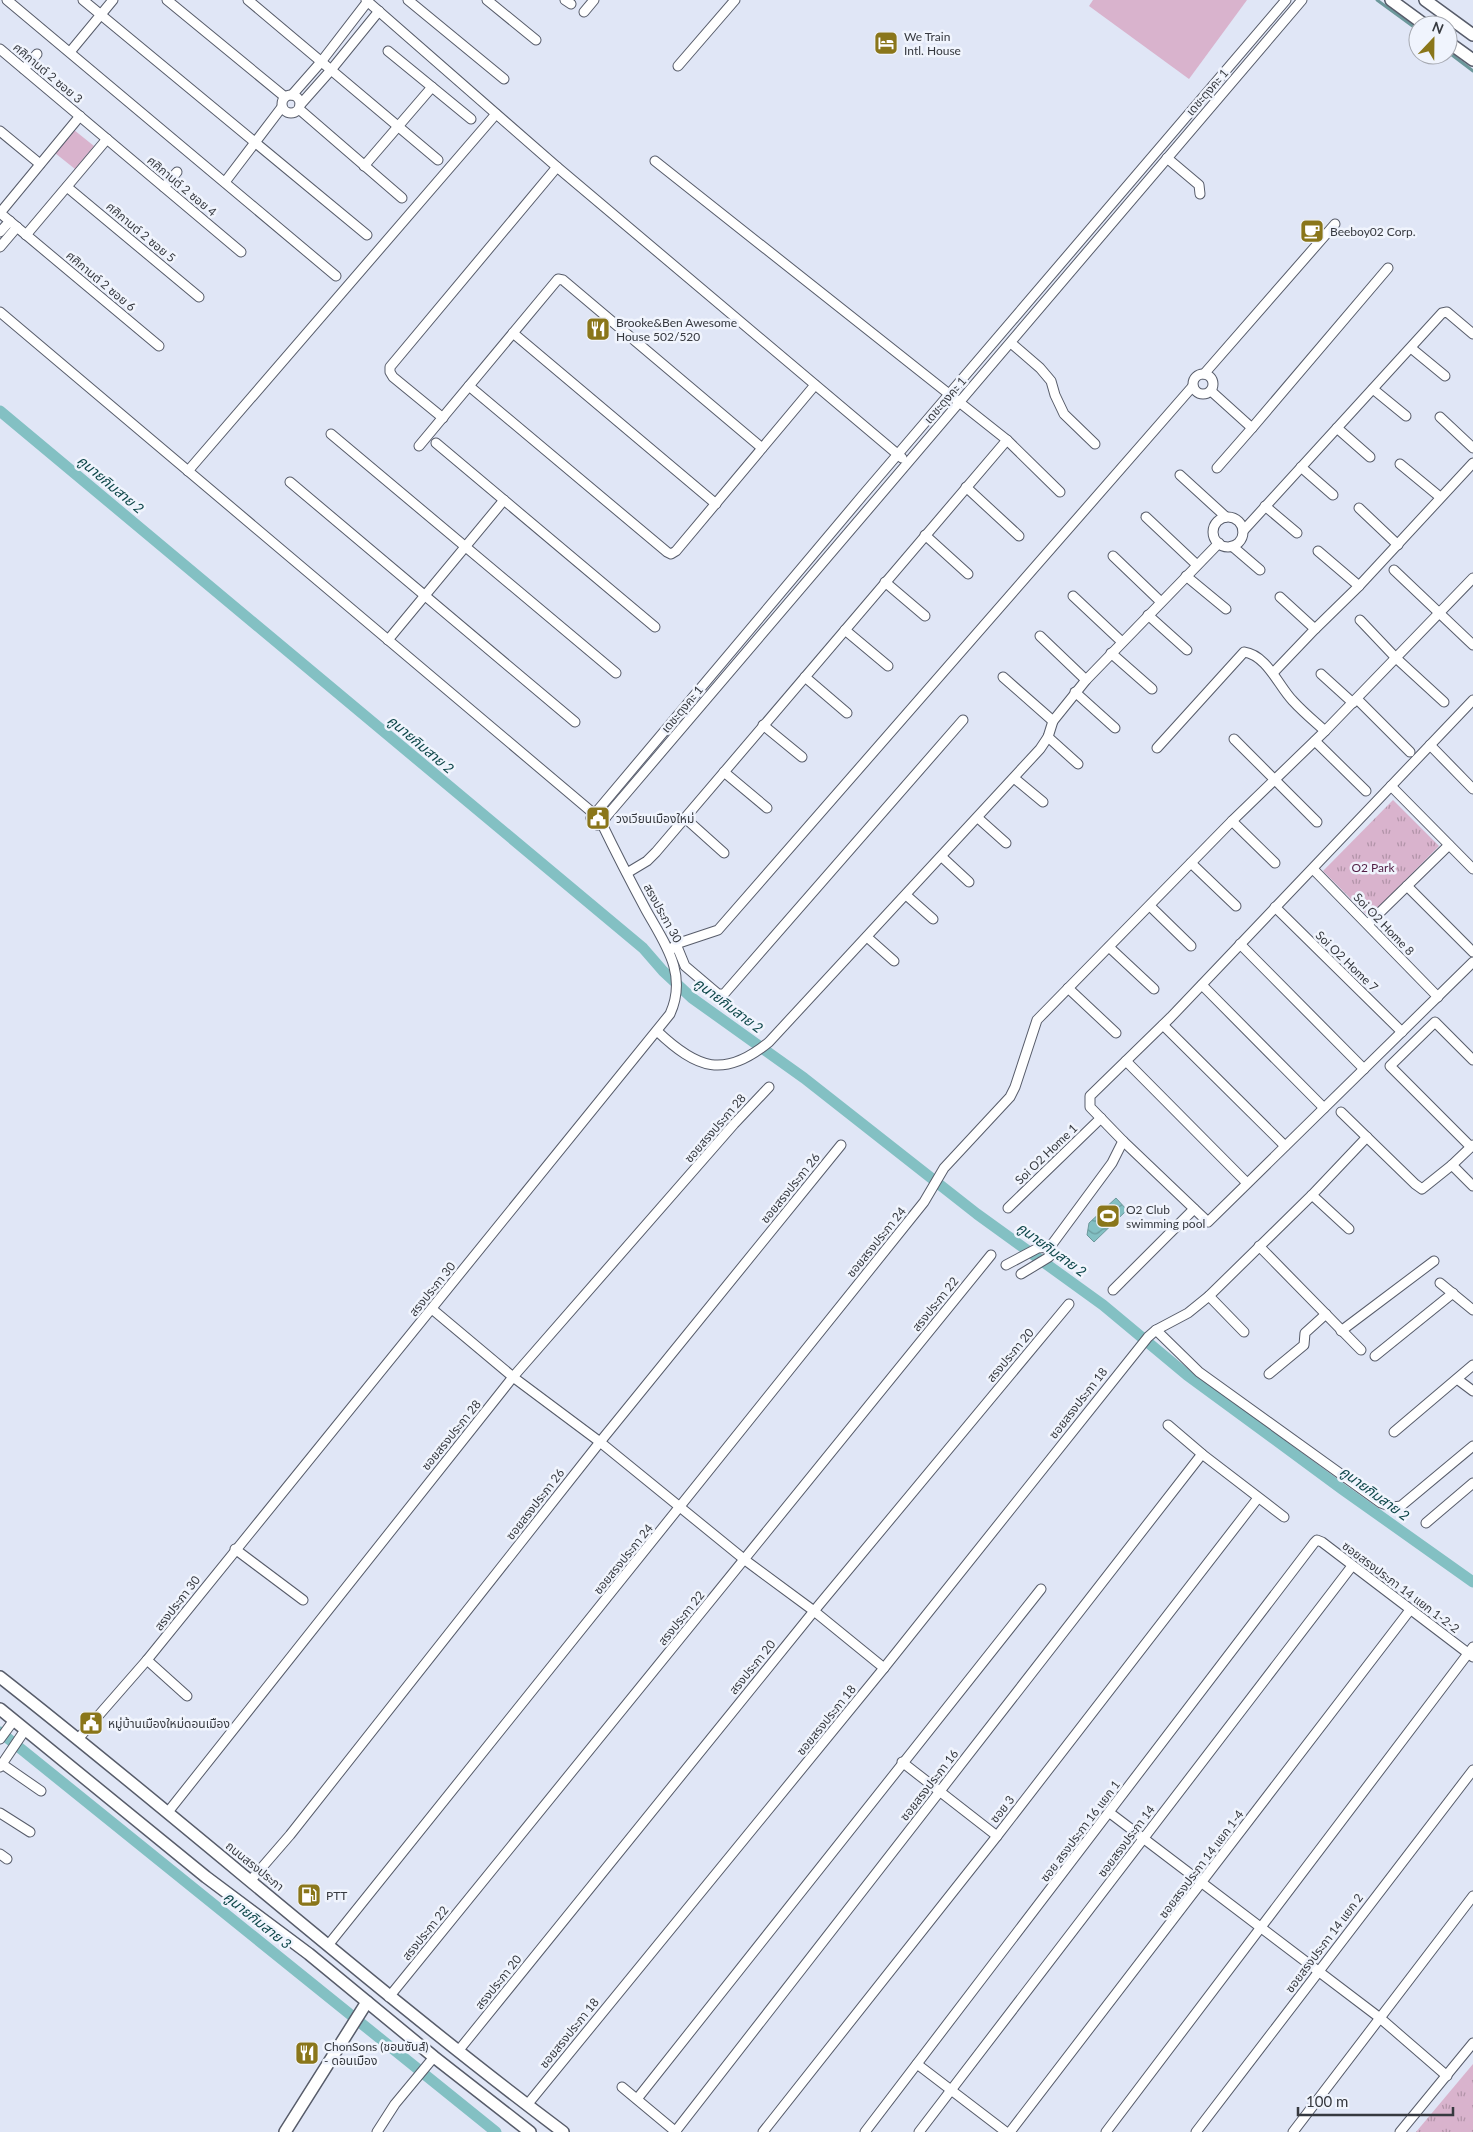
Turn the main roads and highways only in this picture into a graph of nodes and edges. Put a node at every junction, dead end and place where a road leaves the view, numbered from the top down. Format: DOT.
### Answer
graph roads {
  1 [pos="1391,0"];
  2 [pos="1425,0"];
  3 [pos="1411,15"];
  4 [pos="1473,35"];
  5 [pos="1458,49"];
  6 [pos="1473,60"];
  7 [pos="0,1677"];
  8 [pos="0,1709"];
  9 [pos="367,2002"];
  10 [pos="285,2132"];
  11 [pos="530,2132"];
  12 [pos="563,2132"];
  1 -- 3 [label="main road"];
  2 -- 4 [label="main road"];
  5 -- 6 [label="main road"];
  7 -- 12 [label="main road, ถนนสรงประภา"];
  8 -- 9 [label="main road"];
  9 -- 10 [label="main road"];
  9 -- 11 [label="main road"];
}
